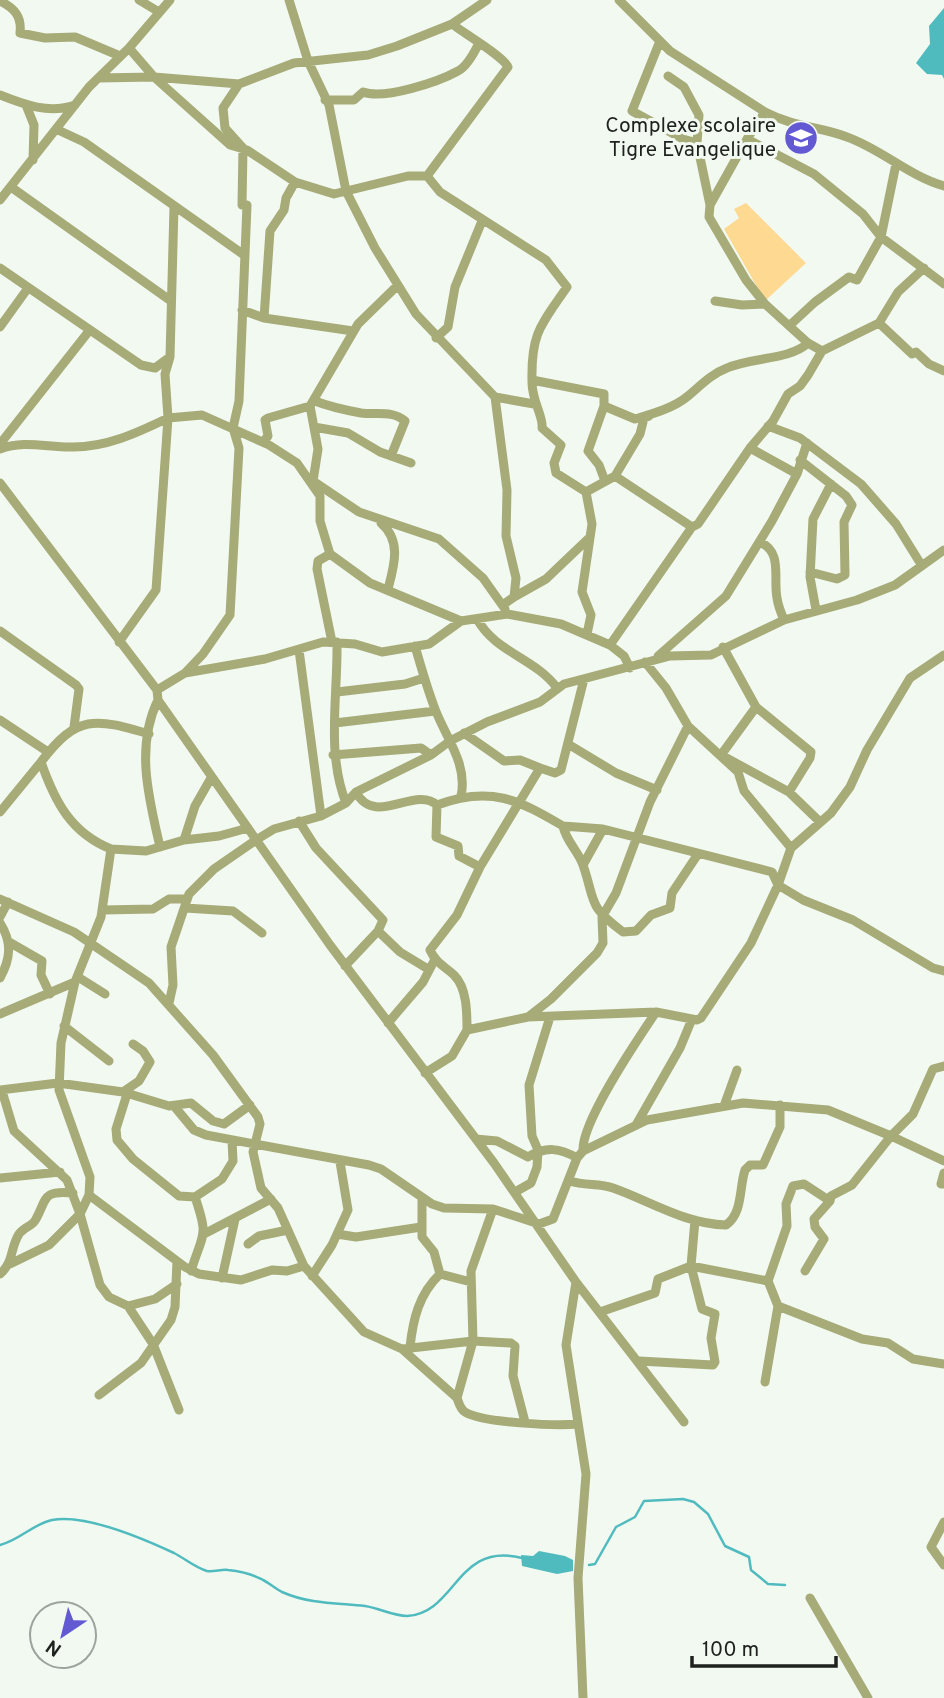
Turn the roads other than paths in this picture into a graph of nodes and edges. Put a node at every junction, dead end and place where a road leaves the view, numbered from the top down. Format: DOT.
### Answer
graph roads {
  1 [pos="139,0"];
  2 [pos="170,0"];
  3 [pos="289,0"];
  4 [pos="487,0"];
  5 [pos="619,0"];
  6 [pos="0,1"];
  7 [pos="159,12"];
  8 [pos="452,24"];
  9 [pos="660,41"];
  10 [pos="478,45"];
  11 [pos="129,48"];
  12 [pos="120,56"];
  13 [pos="308,61"];
  14 [pos="668,76"];
  15 [pos="155,77"];
  16 [pos="98,78"];
  17 [pos="239,84"];
  18 [pos="0,95"];
  19 [pos="325,100"];
  20 [pos="76,104"];
  21 [pos="26,105"];
  22 [pos="765,111"];
  23 [pos="58,130"];
  24 [pos="747,139"];
  25 [pos="696,143"];
  26 [pos="243,148"];
  27 [pos="33,161"];
  28 [pos="896,164"];
  29 [pos="427,176"];
  30 [pos="295,182"];
  31 [pos="944,186"];
  32 [pos="11,187"];
  33 [pos="346,191"];
  34 [pos="0,200"];
  35 [pos="710,205"];
  36 [pos="174,207"];
  37 [pos="482,221"];
  38 [pos="881,237"];
  39 [pos="244,255"];
  40 [pos="0,268"];
  41 [pos="924,268"];
  42 [pos="398,285"];
  43 [pos="944,285"];
  44 [pos="28,288"];
  45 [pos="715,300"];
  46 [pos="171,301"];
  47 [pos="765,304"];
  48 [pos="242,310"];
  49 [pos="264,318"];
  50 [pos="878,323"];
  51 [pos="789,326"];
  52 [pos="0,327"];
  53 [pos="89,331"];
  54 [pos="353,331"];
  55 [pos="436,338"];
  56 [pos="808,343"];
  57 [pos="822,351"];
  58 [pos="170,357"];
  59 [pos="944,371"];
  60 [pos="531,380"];
  61 [pos="495,397"];
  62 [pos="313,404"];
  63 [pos="534,404"];
  64 [pos="604,406"];
  65 [pos="650,415"];
  66 [pos="168,418"];
  67 [pos="768,426"];
  68 [pos="314,427"];
  69 [pos="233,428"];
  70 [pos="263,442"];
  71 [pos="807,443"];
  72 [pos="0,446"];
  73 [pos="750,448"];
  74 [pos="391,456"];
  75 [pos="800,460"];
  76 [pos="411,463"];
  77 [pos="797,474"];
  78 [pos="615,477"];
  79 [pos="311,480"];
  80 [pos="605,481"];
  81 [pos="0,484"];
  82 [pos="831,484"];
  83 [pos="586,492"];
  84 [pos="376,520"];
  85 [pos="692,527"];
  86 [pos="588,539"];
  87 [pos="760,542"];
  88 [pos="944,550"];
  89 [pos="330,554"];
  90 [pos="922,566"];
  91 [pos="810,572"];
  92 [pos="388,589"];
  93 [pos="514,597"];
  94 [pos="504,604"];
  95 [pos="816,610"];
  96 [pos="507,614"];
  97 [pos="477,619"];
  98 [pos="784,620"];
  99 [pos="461,621"];
  100 [pos="0,631"];
  101 [pos="587,634"];
  102 [pos="119,642"];
  103 [pos="335,642"];
  104 [pos="610,645"];
  105 [pos="415,646"];
  106 [pos="723,647"];
  107 [pos="299,650"];
  108 [pos="944,655"];
  109 [pos="649,661"];
  110 [pos="630,668"];
  111 [pos="185,673"];
  112 [pos="424,678"];
  113 [pos="584,679"];
  114 [pos="557,688"];
  115 [pos="157,690"];
  116 [pos="337,692"];
  117 [pos="158,700"];
  118 [pos="756,706"];
  119 [pos="435,711"];
  120 [pos="0,720"];
  121 [pos="335,723"];
  122 [pos="688,726"];
  123 [pos="74,727"];
  124 [pos="464,733"];
  125 [pos="149,734"];
  126 [pos="450,741"];
  127 [pos="568,744"];
  128 [pos="48,752"];
  129 [pos="333,755"];
  130 [pos="431,755"];
  131 [pos="721,755"];
  132 [pos="41,762"];
  133 [pos="540,768"];
  134 [pos="211,778"];
  135 [pos="657,790"];
  136 [pos="356,792"];
  137 [pos="789,792"];
  138 [pos="461,796"];
  139 [pos="521,801"];
  140 [pos="346,803"];
  141 [pos="438,805"];
  142 [pos="0,812"];
  143 [pos="321,816"];
  144 [pos="299,821"];
  145 [pos="820,822"];
  146 [pos="564,826"];
  147 [pos="248,828"];
  148 [pos="603,829"];
  149 [pos="636,838"];
  150 [pos="184,840"];
  151 [pos="256,840"];
  152 [pos="160,847"];
  153 [pos="791,848"];
  154 [pos="111,849"];
  155 [pos="698,854"];
  156 [pos="583,865"];
  157 [pos="480,867"];
  158 [pos="778,885"];
  159 [pos="4,900"];
  160 [pos="186,904"];
  161 [pos="103,910"];
  162 [pos="0,917"];
  163 [pos="602,917"];
  164 [pos="0,923"];
  165 [pos="378,931"];
  166 [pos="262,933"];
  167 [pos="9,943"];
  168 [pos="92,945"];
  169 [pos="435,961"];
  170 [pos="345,966"];
  171 [pos="428,969"];
  172 [pos="944,971"];
  173 [pos="0,978"];
  174 [pos="76,980"];
  175 [pos="105,994"];
  176 [pos="50,995"];
  177 [pos="169,1003"];
  178 [pos="656,1012"];
  179 [pos="0,1014"];
  180 [pos="528,1017"];
  181 [pos="550,1017"];
  182 [pos="692,1019"];
  183 [pos="388,1023"];
  184 [pos="64,1026"];
  185 [pos="467,1030"];
  186 [pos="133,1044"];
  187 [pos="108,1061"];
  188 [pos="944,1066"];
  189 [pos="737,1070"];
  190 [pos="425,1073"];
  191 [pos="58,1083"];
  192 [pos="1,1090"];
  193 [pos="125,1093"];
  194 [pos="250,1105"];
  195 [pos="780,1105"];
  196 [pos="174,1106"];
  197 [pos="724,1106"];
  198 [pos="636,1125"];
  199 [pos="891,1136"];
  200 [pos="476,1139"];
  201 [pos="232,1140"];
  202 [pos="253,1144"];
  203 [pos="538,1150"];
  204 [pos="580,1155"];
  205 [pos="944,1161"];
  206 [pos="340,1162"];
  207 [pos="60,1172"];
  208 [pos="944,1172"];
  209 [pos="0,1178"];
  210 [pos="570,1181"];
  211 [pos="944,1184"];
  212 [pos="515,1192"];
  213 [pos="72,1193"];
  214 [pos="89,1195"];
  215 [pos="195,1197"];
  216 [pos="271,1199"];
  217 [pos="422,1200"];
  218 [pos="830,1201"];
  219 [pos="493,1209"];
  220 [pos="80,1214"];
  221 [pos="235,1219"];
  222 [pos="695,1220"];
  223 [pos="539,1224"];
  224 [pos="421,1227"];
  225 [pos="288,1230"];
  226 [pos="204,1234"];
  227 [pos="337,1234"];
  228 [pos="248,1244"];
  229 [pos="177,1261"];
  230 [pos="10,1264"];
  231 [pos="304,1266"];
  232 [pos="691,1266"];
  233 [pos="191,1271"];
  234 [pos="805,1271"];
  235 [pos="0,1274"];
  236 [pos="440,1274"];
  237 [pos="312,1276"];
  238 [pos="222,1278"];
  239 [pos="768,1281"];
  240 [pos="471,1282"];
  241 [pos="576,1282"];
  242 [pos="177,1284"];
  243 [pos="128,1306"];
  244 [pos="778,1306"];
  245 [pos="600,1312"];
  246 [pos="473,1342"];
  247 [pos="153,1344"];
  248 [pos="406,1348"];
  249 [pos="639,1361"];
  250 [pos="944,1364"];
  251 [pos="765,1382"];
  252 [pos="99,1395"];
  253 [pos="457,1398"];
  254 [pos="179,1410"];
  255 [pos="526,1422"];
  256 [pos="684,1422"];
  257 [pos="578,1424"];
  258 [pos="944,1522"];
  259 [pos="944,1565"];
  260 [pos="810,1598"];
  261 [pos="583,1698"];
  262 [pos="868,1698"];
  1 -- 7 [label="street"];
  2 -- 7 [label="street"];
  3 -- 13 [label="street"];
  4 -- 8 [label="street"];
  5 -- 9 [label="street"];
  6 -- 12 [label="street"];
  7 -- 11 [label="street"];
  8 -- 10 [label="street"];
  8 -- 13 [label="street"];
  9 -- 22 [label="street"];
  9 -- 25 [label="street"];
  10 -- 19 [label="street"];
  10 -- 29 [label="street"];
  11 -- 12 [label="street"];
  11 -- 15 [label="street"];
  12 -- 16 [label="street"];
  13 -- 17 [label="street"];
  13 -- 19 [label="street"];
  14 -- 25 [label="street"];
  15 -- 16 [label="street"];
  15 -- 17 [label="street"];
  15 -- 26 [label="street"];
  16 -- 20 [label="street"];
  17 -- 26 [label="street"];
  18 -- 21 [label="street"];
  19 -- 33 [label="street"];
  20 -- 21 [label="street"];
  20 -- 23 [label="street"];
  21 -- 27 [label="street"];
  22 -- 24 [label="street"];
  22 -- 28 [label="street"];
  23 -- 27 [label="street"];
  23 -- 36 [label="street"];
  24 -- 35 [label="street"];
  24 -- 38 [label="street"];
  25 -- 35 [label="street"];
  26 -- 30 [label="street"];
  26 -- 39 [label="street"];
  27 -- 32 [label="street"];
  28 -- 31 [label="street"];
  28 -- 38 [label="street"];
  29 -- 33 [label="street"];
  29 -- 37 [label="street"];
  30 -- 33 [label="street"];
  30 -- 49 [label="street"];
  32 -- 34 [label="street"];
  32 -- 46 [label="street"];
  33 -- 42 [label="street"];
  35 -- 47 [label="street"];
  36 -- 39 [label="street"];
  36 -- 46 [label="street"];
  37 -- 55 [label="street"];
  37 -- 60 [label="street"];
  38 -- 41 [label="street"];
  38 -- 51 [label="street"];
  39 -- 48 [label="street"];
  40 -- 44 [label="street"];
  41 -- 43 [label="street"];
  41 -- 50 [label="street"];
  42 -- 54 [label="street"];
  42 -- 55 [label="street"];
  44 -- 52 [label="street"];
  44 -- 53 [label="street"];
  45 -- 47 [label="street"];
  46 -- 58 [label="street"];
  47 -- 51 [label="street"];
  48 -- 49 [label="street"];
  48 -- 69 [label="street"];
  49 -- 54 [label="street"];
  50 -- 57 [label="street"];
  50 -- 59 [label="street"];
  51 -- 56 [label="street"];
  53 -- 58 [label="street"];
  53 -- 72 [label="street"];
  54 -- 62 [label="street"];
  55 -- 61 [label="street"];
  56 -- 57 [label="street"];
  56 -- 65 [label="street"];
  57 -- 67 [label="street"];
  58 -- 66 [label="street"];
  60 -- 63 [label="street"];
  60 -- 64 [label="street"];
  61 -- 63 [label="street"];
  61 -- 93 [label="street"];
  62 -- 68 [label="street"];
  62 -- 70 [label="street"];
  62 -- 74 [label="street"];
  63 -- 83 [label="street"];
  64 -- 65 [label="street"];
  64 -- 80 [label="street"];
  65 -- 78 [label="street"];
  66 -- 69 [label="street"];
  66 -- 72 [label="street"];
  66 -- 102 [label="street"];
  67 -- 71 [label="street"];
  67 -- 73 [label="street"];
  68 -- 74 [label="street"];
  68 -- 79 [label="street"];
  69 -- 70 [label="street"];
  69 -- 111 [label="street"];
  70 -- 79 [label="street"];
  71 -- 75 [label="street"];
  71 -- 90 [label="street"];
  73 -- 77 [label="street"];
  73 -- 85 [label="street"];
  74 -- 76 [label="street"];
  75 -- 77 [label="street"];
  75 -- 82 [label="street"];
  77 -- 87 [label="street"];
  78 -- 80 [label="street"];
  78 -- 85 [label="street"];
  79 -- 84 [label="street"];
  79 -- 89 [label="street"];
  80 -- 83 [label="street"];
  81 -- 102 [label="street"];
  82 -- 91 [label="street"];
  82 -- 91 [label="street"];
  83 -- 86 [label="street"];
  84 -- 92 [label="street"];
  84 -- 94 [label="street"];
  85 -- 104 [label="street"];
  86 -- 93 [label="street"];
  86 -- 101 [label="street"];
  87 -- 98 [label="street"];
  87 -- 109 [label="street"];
  88 -- 90 [label="street"];
  89 -- 92 [label="street"];
  89 -- 103 [label="street"];
  90 -- 95 [label="street"];
  91 -- 95 [label="street"];
  92 -- 99 [label="street"];
  93 -- 94 [label="street"];
  94 -- 96 [label="street"];
  95 -- 98 [label="street"];
  96 -- 97 [label="street"];
  96 -- 101 [label="street"];
  97 -- 99 [label="street"];
  97 -- 114 [label="street"];
  98 -- 106 [label="street"];
  99 -- 105 [label="street"];
  100 -- 123 [label="street"];
  101 -- 104 [label="street"];
  102 -- 115 [label="street"];
  103 -- 105 [label="street"];
  103 -- 107 [label="street"];
  103 -- 116 [label="street"];
  104 -- 110 [label="street"];
  105 -- 112 [label="street"];
  106 -- 109 [label="street"];
  106 -- 118 [label="street"];
  107 -- 111 [label="street"];
  107 -- 143 [label="street"];
  108 -- 145 [label="street"];
  109 -- 110 [label="street"];
  109 -- 122 [label="street"];
  110 -- 113 [label="street"];
  111 -- 115 [label="street"];
  112 -- 116 [label="street"];
  112 -- 119 [label="street"];
  113 -- 114 [label="street"];
  113 -- 127 [label="street"];
  114 -- 124 [label="street"];
  115 -- 117 [label="street"];
  116 -- 121 [label="street"];
  117 -- 125 [label="street"];
  117 -- 134 [label="street"];
  118 -- 131 [label="street"];
  118 -- 137 [label="street"];
  119 -- 121 [label="street"];
  119 -- 126 [label="street"];
  120 -- 128 [label="street"];
  121 -- 129 [label="street"];
  122 -- 131 [label="street"];
  122 -- 135 [label="street"];
  123 -- 125 [label="street"];
  123 -- 128 [label="street"];
  124 -- 126 [label="street"];
  124 -- 133 [label="street"];
  125 -- 152 [label="street"];
  126 -- 130 [label="street"];
  126 -- 138 [label="street"];
  127 -- 133 [label="street"];
  127 -- 135 [label="street"];
  128 -- 132 [label="street"];
  129 -- 130 [label="street"];
  129 -- 140 [label="street"];
  130 -- 136 [label="street"];
  131 -- 137 [label="street"];
  131 -- 153 [label="street"];
  132 -- 142 [label="street"];
  132 -- 154 [label="street"];
  133 -- 139 [label="street"];
  134 -- 147 [label="street"];
  134 -- 150 [label="street"];
  135 -- 149 [label="street"];
  136 -- 140 [label="street"];
  136 -- 141 [label="street"];
  137 -- 145 [label="street"];
  138 -- 139 [label="street"];
  138 -- 141 [label="street"];
  139 -- 146 [label="street"];
  139 -- 157 [label="street"];
  140 -- 143 [label="street"];
  141 -- 157 [label="street"];
  143 -- 144 [label="street"];
  144 -- 151 [label="street"];
  144 -- 165 [label="street"];
  145 -- 153 [label="street"];
  146 -- 148 [label="street"];
  146 -- 156 [label="street"];
  147 -- 150 [label="street"];
  147 -- 151 [label="street"];
  148 -- 149 [label="street"];
  148 -- 156 [label="street"];
  149 -- 155 [label="street"];
  149 -- 163 [label="street"];
  150 -- 152 [label="street"];
  151 -- 160 [label="street"];
  151 -- 170 [label="street"];
  152 -- 154 [label="street"];
  153 -- 158 [label="street"];
  154 -- 161 [label="street"];
  155 -- 158 [label="street"];
  155 -- 163 [label="street"];
  156 -- 163 [label="street"];
  157 -- 169 [label="street"];
  158 -- 172 [label="street"];
  158 -- 182 [label="street"];
  159 -- 162 [label="street"];
  159 -- 168 [label="street"];
  160 -- 161 [label="street"];
  160 -- 166 [label="street"];
  160 -- 177 [label="street"];
  161 -- 168 [label="street"];
  163 -- 180 [label="street"];
  164 -- 167 [label="street"];
  165 -- 170 [label="street"];
  165 -- 171 [label="street"];
  167 -- 173 [label="street"];
  167 -- 176 [label="street"];
  168 -- 174 [label="street"];
  168 -- 177 [label="street"];
  169 -- 171 [label="street"];
  169 -- 185 [label="street"];
  170 -- 183 [label="street"];
  171 -- 183 [label="street"];
  174 -- 175 [label="street"];
  174 -- 176 [label="street"];
  174 -- 184 [label="street"];
  176 -- 179 [label="street"];
  177 -- 194 [label="street"];
  178 -- 181 [label="street"];
  178 -- 182 [label="street"];
  178 -- 204 [label="street"];
  180 -- 181 [label="street"];
  180 -- 185 [label="street"];
  181 -- 203 [label="street"];
  182 -- 198 [label="street"];
  183 -- 190 [label="street"];
  184 -- 187 [label="street"];
  184 -- 191 [label="street"];
  185 -- 190 [label="street"];
  186 -- 193 [label="street"];
  188 -- 199 [label="street"];
  189 -- 197 [label="street"];
  190 -- 200 [label="street"];
  191 -- 192 [label="street"];
  191 -- 193 [label="street"];
  191 -- 214 [label="street"];
  192 -- 207 [label="street"];
  193 -- 196 [label="street"];
  193 -- 215 [label="street"];
  194 -- 196 [label="street"];
  194 -- 202 [label="street"];
  195 -- 197 [label="street"];
  195 -- 199 [label="street"];
  195 -- 222 [label="street"];
  196 -- 201 [label="street"];
  197 -- 198 [label="street"];
  198 -- 204 [label="street"];
  199 -- 205 [label="street"];
  199 -- 218 [label="street"];
  200 -- 203 [label="street"];
  200 -- 212 [label="street"];
  201 -- 202 [label="street"];
  201 -- 215 [label="street"];
  202 -- 206 [label="street"];
  202 -- 216 [label="street"];
  203 -- 204 [label="street"];
  203 -- 212 [label="street"];
  204 -- 210 [label="street"];
  206 -- 217 [label="street"];
  206 -- 227 [label="street"];
  207 -- 209 [label="street"];
  207 -- 213 [label="street"];
  208 -- 211 [label="street"];
  210 -- 222 [label="street"];
  210 -- 223 [label="street"];
  212 -- 223 [label="street"];
  213 -- 220 [label="street"];
  213 -- 230 [label="street"];
  214 -- 220 [label="street"];
  214 -- 229 [label="street"];
  215 -- 226 [label="street"];
  216 -- 221 [label="street"];
  216 -- 225 [label="street"];
  217 -- 219 [label="street"];
  217 -- 224 [label="street"];
  218 -- 234 [label="street"];
  218 -- 239 [label="street"];
  219 -- 223 [label="street"];
  219 -- 240 [label="street"];
  220 -- 230 [label="street"];
  220 -- 243 [label="street"];
  221 -- 226 [label="street"];
  221 -- 238 [label="street"];
  222 -- 232 [label="street"];
  223 -- 241 [label="street"];
  224 -- 227 [label="street"];
  224 -- 236 [label="street"];
  225 -- 228 [label="street"];
  225 -- 231 [label="street"];
  226 -- 233 [label="street"];
  227 -- 237 [label="street"];
  229 -- 233 [label="street"];
  229 -- 242 [label="street"];
  230 -- 235 [label="street"];
  231 -- 237 [label="street"];
  231 -- 238 [label="street"];
  232 -- 239 [label="street"];
  232 -- 245 [label="street"];
  232 -- 249 [label="street"];
  233 -- 238 [label="street"];
  236 -- 240 [label="street"];
  236 -- 248 [label="street"];
  237 -- 248 [label="street"];
  239 -- 244 [label="street"];
  240 -- 246 [label="street"];
  241 -- 245 [label="street"];
  241 -- 257 [label="street"];
  242 -- 243 [label="street"];
  242 -- 247 [label="street"];
  243 -- 247 [label="street"];
  244 -- 250 [label="street"];
  244 -- 251 [label="street"];
  245 -- 249 [label="street"];
  246 -- 248 [label="street"];
  246 -- 253 [label="street"];
  246 -- 255 [label="street"];
  247 -- 252 [label="street"];
  247 -- 254 [label="street"];
  248 -- 253 [label="street"];
  249 -- 256 [label="street"];
  253 -- 255 [label="street"];
  255 -- 257 [label="street"];
  257 -- 261 [label="street"];
  258 -- 259 [label="street"];
  260 -- 262 [label="street"];
}
